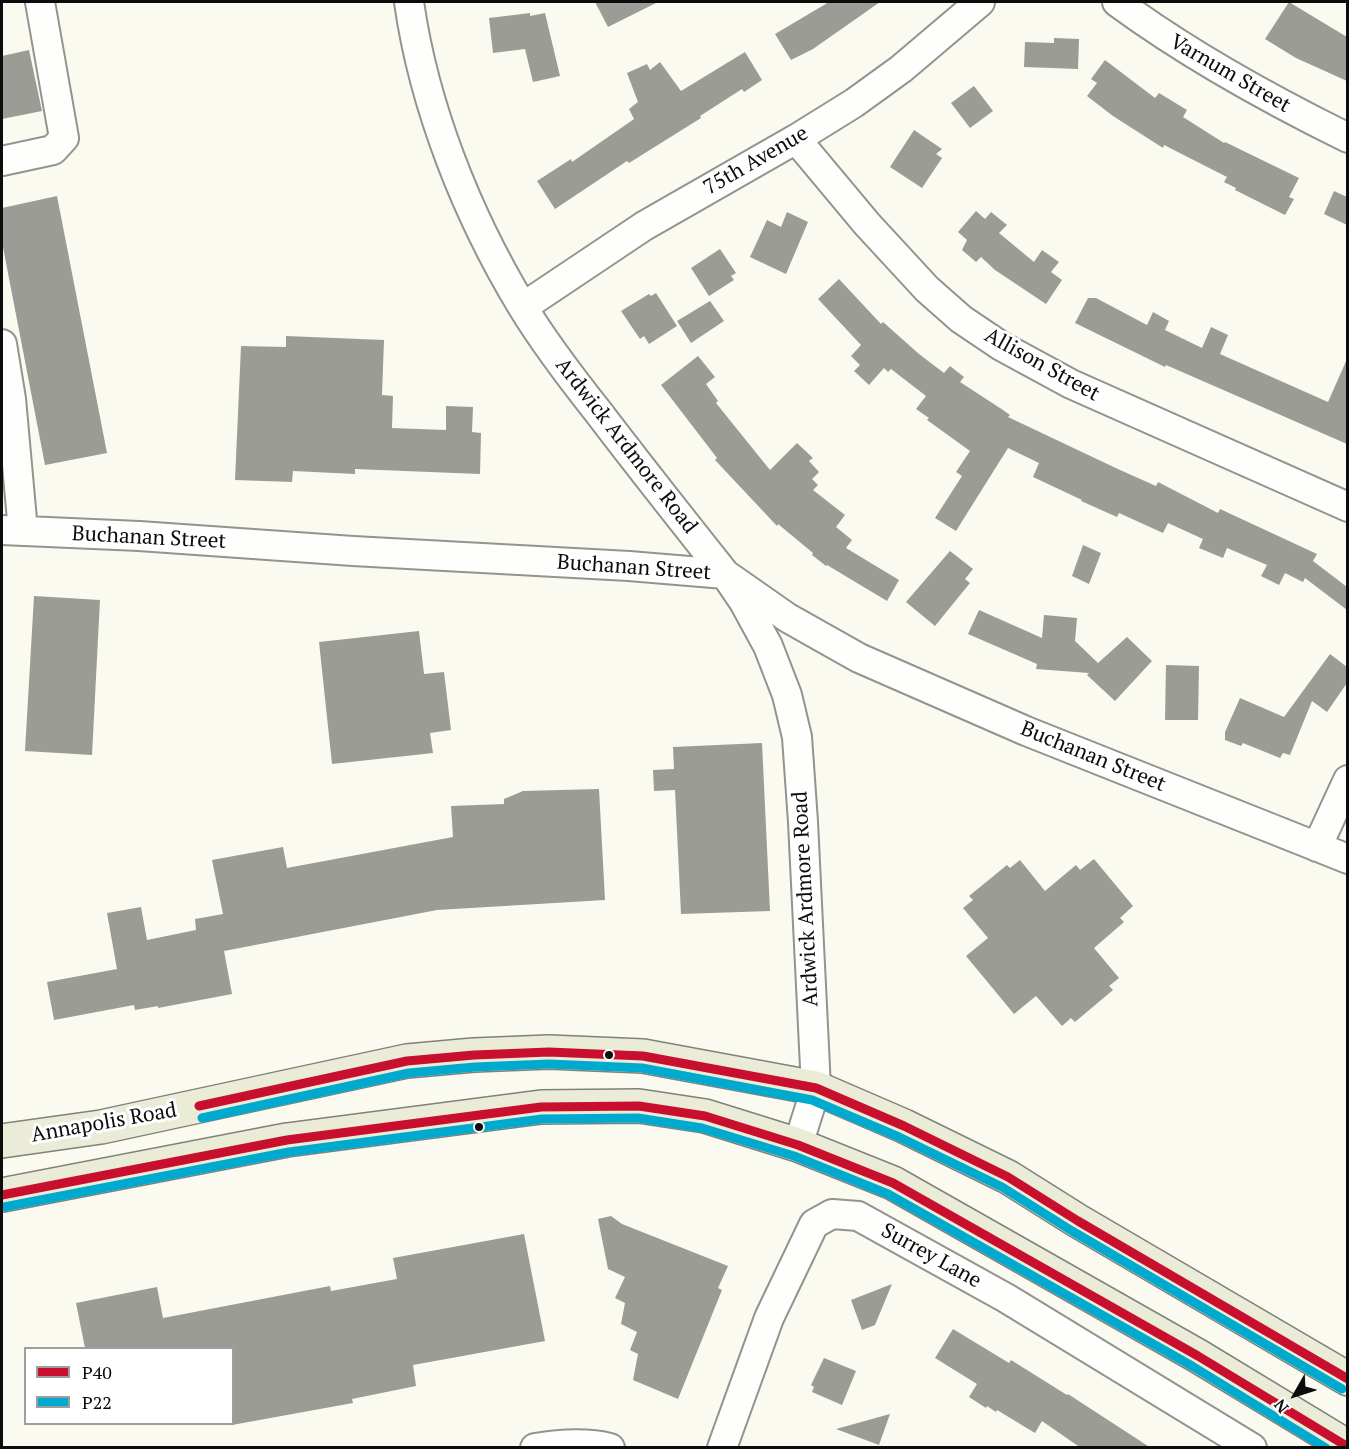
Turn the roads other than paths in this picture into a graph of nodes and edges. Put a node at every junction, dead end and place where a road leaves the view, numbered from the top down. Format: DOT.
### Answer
graph roads {
  1 [pos="40,2"];
  2 [pos="409,2"];
  3 [pos="980,2"];
  4 [pos="1117,2"];
  5 [pos="1347,138"];
  6 [pos="796,139"];
  7 [pos="2,161"];
  8 [pos="523,308"];
  9 [pos="2,344"];
  10 [pos="1347,507"];
  11 [pos="12,531"];
  12 [pos="725,574"];
  13 [pos="1347,780"];
  14 [pos="1317,847"];
  15 [pos="1347,859"];
  16 [pos="816,1088"];
  17 [pos="2,1141"];
  18 [pos="798,1144"];
  19 [pos="2,1194"];
  20 [pos="1347,1379"];
  21 [pos="1347,1447"];
  22 [pos="535,1448"];
  23 [pos="610,1448"];
  24 [pos="722,1448"];
  25 [pos="1252,1448"];
  1 -- 7 [label="street"];
  2 -- 8 [label="street, Ardwick Ardmore Road"];
  3 -- 6 [label="street, 75th Avenue"];
  4 -- 5 [label="street, Varnum Street"];
  6 -- 8 [label="street, 75th Avenue"];
  6 -- 10 [label="street, Allison Street"];
  8 -- 12 [label="street, Ardwick Ardmore Road"];
  9 -- 11 [label="street"];
  11 -- 12 [label="street, Buchanan Street"];
  12 -- 14 [label="street, Buchanan Street"];
  12 -- 16 [label="street, Ardwick Ardmore Road"];
  13 -- 14 [label="street"];
  14 -- 15 [label="street, Buchanan Street"];
  16 -- 17 [label="main road, Annapolis Road"];
  16 -- 18 [label="street, Ardwick Ardmore Road"];
  16 -- 20 [label="main road, Annapolis Road"];
  18 -- 19 [label="main road"];
  18 -- 21 [label="main road"];
  22 -- 23 [label="street"];
  24 -- 25 [label="street, Surrey Lane"];
}
